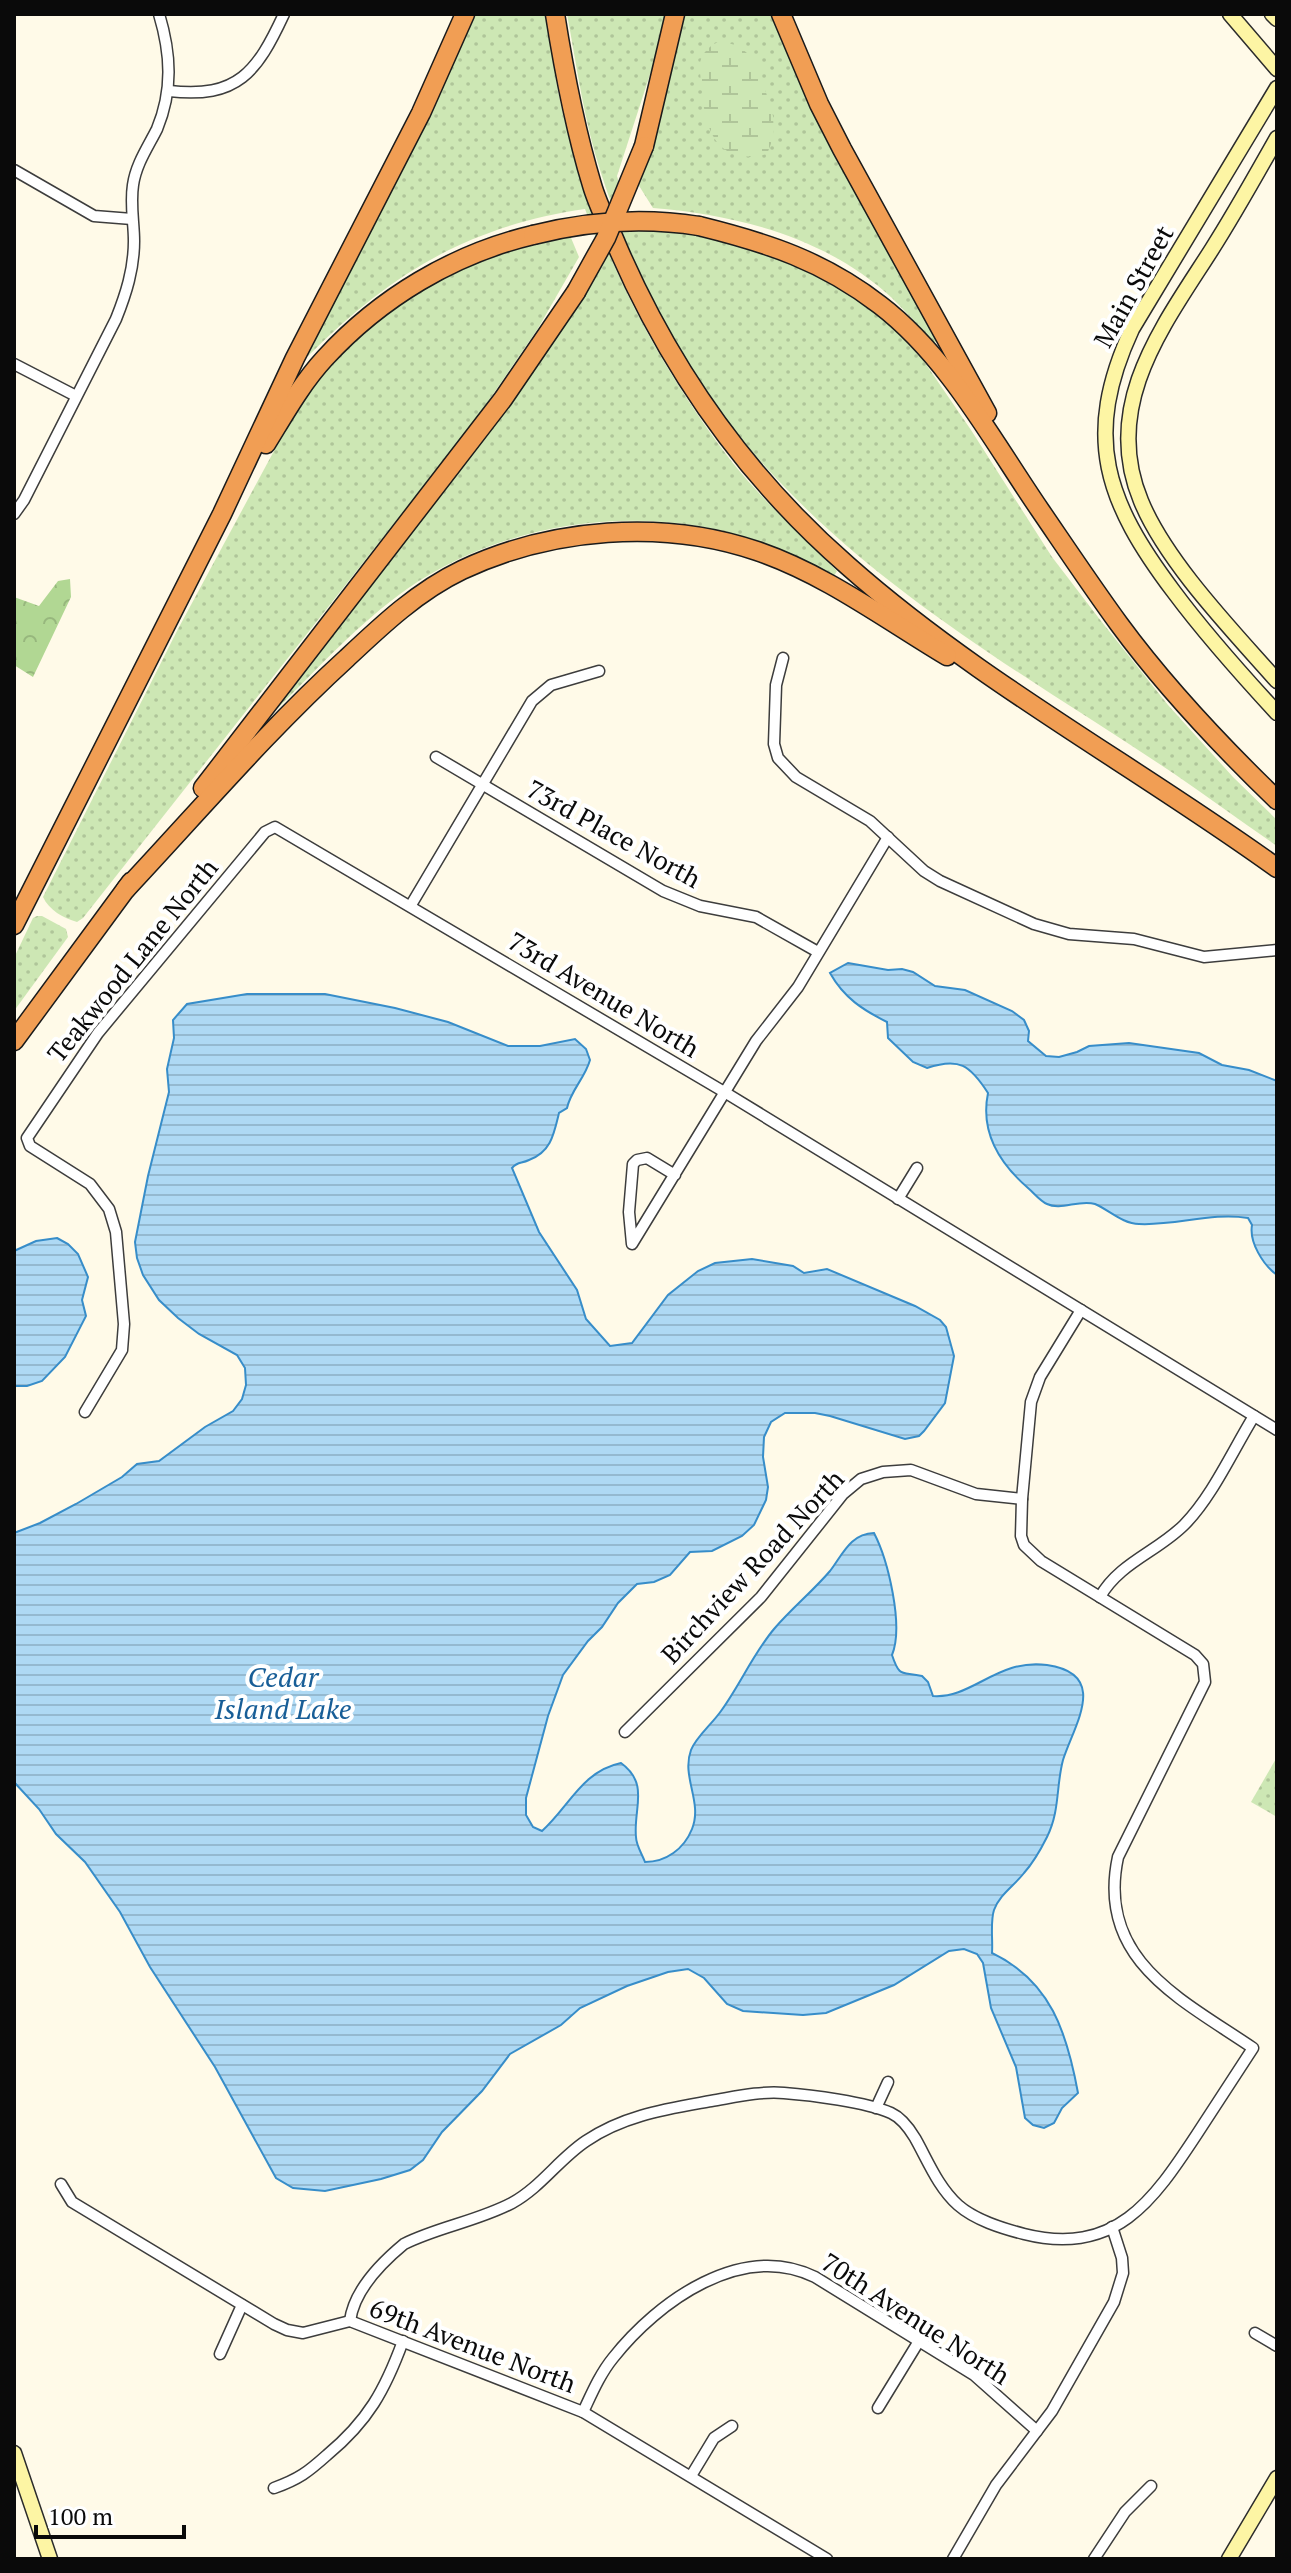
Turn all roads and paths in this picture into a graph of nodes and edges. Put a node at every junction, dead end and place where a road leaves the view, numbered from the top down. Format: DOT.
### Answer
graph roads {
  1 [pos="159,14"];
  2 [pos="284,14"];
  3 [pos="465,14"];
  4 [pos="555,14"];
  5 [pos="675,14"];
  6 [pos="781,14"];
  7 [pos="1230,14"];
  8 [pos="1272,14"];
  9 [pos="1277,19"];
  10 [pos="1277,69"];
  11 [pos="1277,88"];
  12 [pos="169,91"];
  13 [pos="1277,138"];
  14 [pos="14,170"];
  15 [pos="132,219"];
  16 [pos="14,364"];
  17 [pos="76,396"];
  18 [pos="14,514"];
  19 [pos="222,514"];
  20 [pos="1082,569"];
  21 [pos="783,658"];
  22 [pos="599,671"];
  23 [pos="1277,681"];
  24 [pos="1277,713"];
  25 [pos="1078,733"];
  26 [pos="436,757"];
  27 [pos="482,784"];
  28 [pos="1277,800"];
  29 [pos="284,831"];
  30 [pos="888,837"];
  31 [pos="1277,868"];
  32 [pos="126,889"];
  33 [pos="411,905"];
  34 [pos="14,925"];
  35 [pos="1277,950"];
  36 [pos="818,952"];
  37 [pos="14,1041"];
  38 [pos="726,1093"];
  39 [pos="917,1168"];
  40 [pos="675,1175"];
  41 [pos="898,1199"];
  42 [pos="1081,1310"];
  43 [pos="85,1412"];
  44 [pos="1254,1416"];
  45 [pos="1277,1430"];
  46 [pos="1022,1499"];
  47 [pos="1100,1597"];
  48 [pos="625,1732"];
  49 [pos="888,2082"];
  50 [pos="876,2108"];
  51 [pos="61,2184"];
  52 [pos="1112,2227"];
  53 [pos="242,2305"];
  54 [pos="350,2321"];
  55 [pos="1255,2333"];
  56 [pos="403,2341"];
  57 [pos="919,2341"];
  58 [pos="1277,2346"];
  59 [pos="220,2354"];
  60 [pos="878,2408"];
  61 [pos="583,2412"];
  62 [pos="732,2426"];
  63 [pos="1037,2431"];
  64 [pos="14,2453"];
  65 [pos="691,2476"];
  66 [pos="1277,2478"];
  67 [pos="19,2483"];
  68 [pos="1151,2486"];
  69 [pos="274,2488"];
  70 [pos="50,2559"];
  71 [pos="827,2559"];
  72 [pos="953,2559"];
  73 [pos="1094,2559"];
  74 [pos="1229,2559"];
  1 -- 12 [label="street"];
  2 -- 12 [label="street"];
  3 -- 19 [label="highway"];
  4 -- 25 [label="highway"];
  5 -- 32 [label="highway, bridge"];
  6 -- 20 [label="highway"];
  7 -- 10 [label="street"];
  8 -- 9 [label="street"];
  11 -- 24 [label="street, Main Street"];
  12 -- 15 [label="street"];
  13 -- 23 [label="street, Main Street"];
  14 -- 15 [label="street"];
  15 -- 17 [label="street"];
  16 -- 17 [label="street"];
  17 -- 18 [label="street"];
  19 -- 20 [label="highway, bridge"];
  19 -- 34 [label="highway"];
  20 -- 28 [label="highway"];
  21 -- 30 [label="street"];
  22 -- 27 [label="street"];
  25 -- 31 [label="highway"];
  25 -- 32 [label="highway"];
  26 -- 27 [label="street, 73rd Place North"];
  27 -- 33 [label="street"];
  27 -- 36 [label="street, 73rd Place North"];
  29 -- 33 [label="street, 73rd Avenue North"];
  29 -- 43 [label="street, Teakwood Lane North"];
  30 -- 35 [label="street"];
  30 -- 36 [label="street"];
  32 -- 37 [label="highway"];
  33 -- 38 [label="street, 73rd Avenue North"];
  36 -- 38 [label="street"];
  38 -- 40 [label="street"];
  38 -- 41 [label="street, 73rd Avenue North"];
  39 -- 41 [label="street"];
  40 -- 40 [label="street"];
  41 -- 42 [label="street, 73rd Avenue North"];
  42 -- 44 [label="street, 73rd Avenue North"];
  42 -- 46 [label="street"];
  44 -- 45 [label="street, 73rd Avenue North"];
  44 -- 47 [label="street"];
  46 -- 47 [label="street"];
  46 -- 48 [label="street, Birchview Road North"];
  47 -- 52 [label="street"];
  49 -- 50 [label="street"];
  50 -- 52 [label="street"];
  50 -- 54 [label="street"];
  51 -- 53 [label="street, 69th Avenue North"];
  52 -- 63 [label="street"];
  53 -- 54 [label="street, 69th Avenue North"];
  53 -- 59 [label="street"];
  54 -- 56 [label="street, 69th Avenue North"];
  55 -- 58 [label="street"];
  56 -- 61 [label="street, 69th Avenue North"];
  56 -- 69 [label="street"];
  57 -- 60 [label="street"];
  57 -- 61 [label="street, 70th Avenue North"];
  57 -- 63 [label="street, 70th Avenue North"];
  61 -- 65 [label="street, 69th Avenue North"];
  62 -- 65 [label="street"];
  63 -- 72 [label="street"];
  64 -- 67 [label="street"];
  65 -- 71 [label="street, 69th Avenue North"];
  66 -- 74 [label="street"];
  67 -- 70 [label="street"];
  68 -- 73 [label="street"];
}
